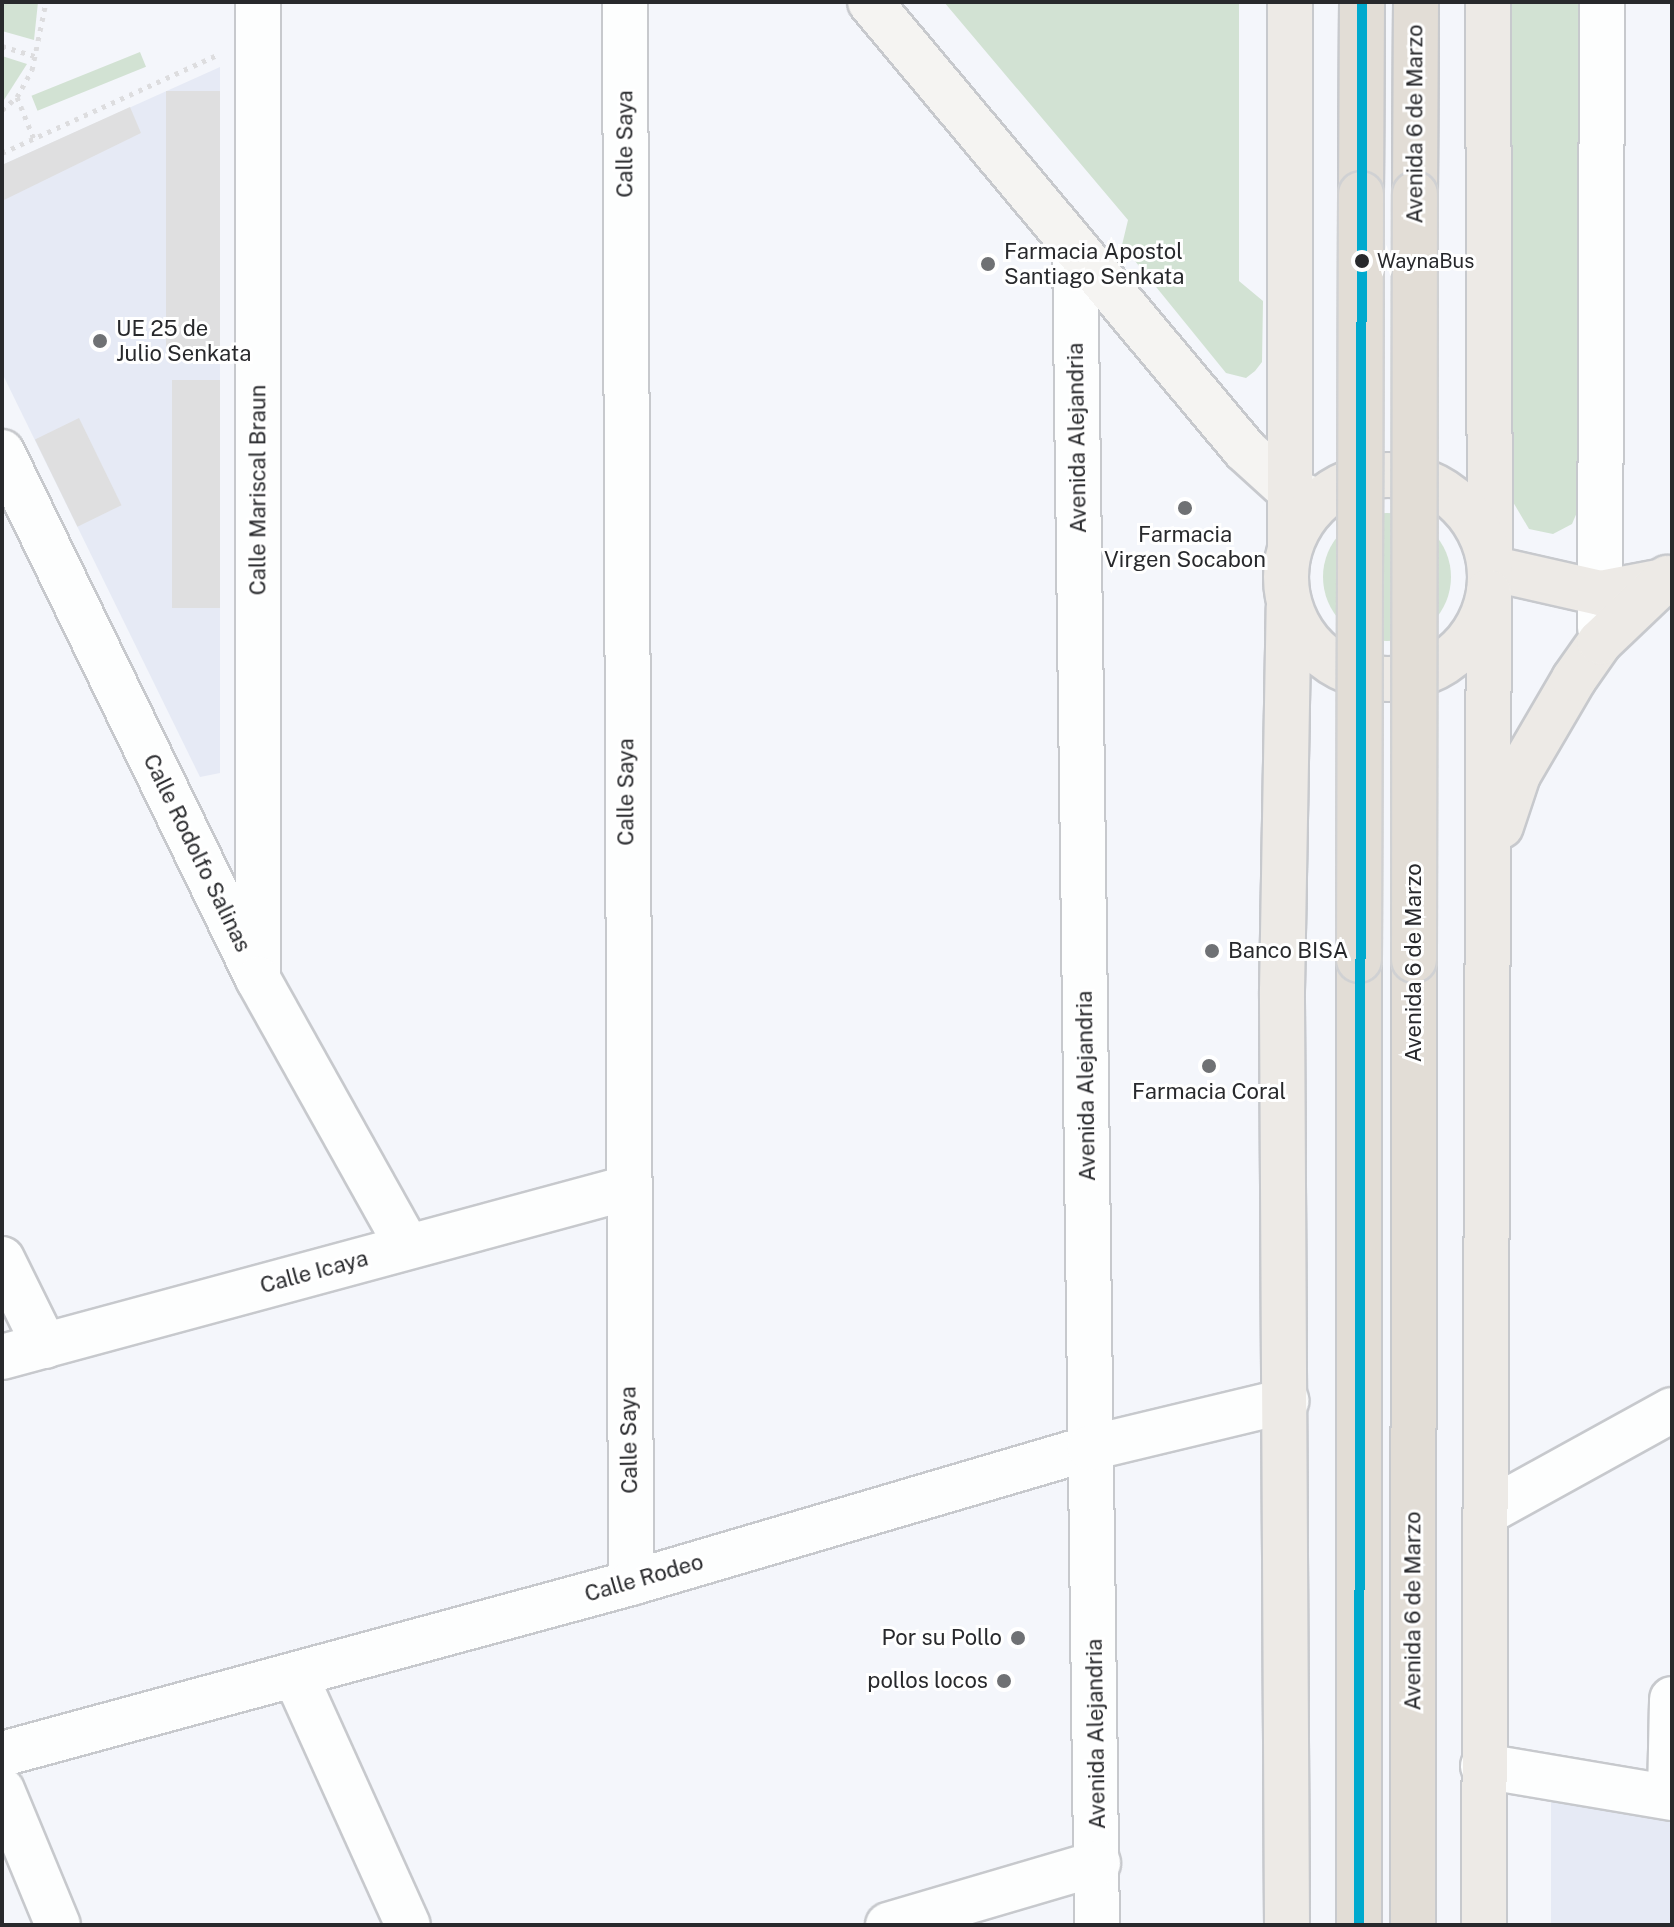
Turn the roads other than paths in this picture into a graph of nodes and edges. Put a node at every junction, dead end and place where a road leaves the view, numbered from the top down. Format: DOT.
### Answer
graph roads {
  1 [pos="258,2"];
  2 [pos="625,2"];
  3 [pos="870,2"];
  4 [pos="1290,2"];
  5 [pos="1362,2"];
  6 [pos="1416,2"];
  7 [pos="1488,2"];
  8 [pos="1602,2"];
  9 [pos="1075,248"];
  10 [pos="2,452"];
  11 [pos="1304,496"];
  12 [pos="1668,577"];
  13 [pos="1490,580"];
  14 [pos="1600,593"];
  15 [pos="1289,607"];
  16 [pos="1600,642"];
  17 [pos="1491,867"];
  18 [pos="258,979"];
  19 [pos="627,1188"];
  20 [pos="407,1246"];
  21 [pos="2,1259"];
  22 [pos="45,1346"];
  23 [pos="2,1357"];
  24 [pos="1286,1401"];
  25 [pos="1672,1410"];
  26 [pos="1090,1448"];
  27 [pos="1487,1512"];
  28 [pos="631,1583"];
  29 [pos="295,1675"];
  30 [pos="1672,1699"];
  31 [pos="2,1754"];
  32 [pos="1483,1766"];
  33 [pos="2,1790"];
  34 [pos="1671,1798"];
  35 [pos="1098,1863"];
  36 [pos="58,1925"];
  37 [pos="408,1925"];
  38 [pos="888,1925"];
  39 [pos="1097,1925"];
  40 [pos="1287,1925"];
  41 [pos="1359,1925"];
  42 [pos="1413,1925"];
  43 [pos="1484,1925"];
  1 -- 18 [label="street, Calle Mariscal Braun"];
  2 -- 19 [label="street, Calle Saya"];
  3 -- 9 [label="street"];
  4 -- 11 [label="main road"];
  5 -- 41 [label="highway, bridge"];
  6 -- 42 [label="highway, Avenida 6 de Marzo, bridge"];
  7 -- 13 [label="main road"];
  8 -- 14 [label="street"];
  9 -- 11 [label="street"];
  9 -- 26 [label="street, Avenida Alejandria"];
  10 -- 18 [label="street, Calle Rodolfo Salinas"];
  11 -- 13 [label="main road"];
  11 -- 15 [label="main road"];
  12 -- 14 [label="main road"];
  12 -- 16 [label="main road"];
  13 -- 14 [label="main road"];
  13 -- 15 [label="main road"];
  13 -- 17 [label="main road"];
  14 -- 16 [label="street"];
  15 -- 24 [label="main road"];
  16 -- 17 [label="main road"];
  17 -- 27 [label="main road"];
  18 -- 20 [label="street, Calle Rodolfo Salinas"];
  19 -- 20 [label="street, Calle Icaya"];
  19 -- 28 [label="street, Calle Saya"];
  20 -- 22 [label="street, Calle Icaya"];
  21 -- 22 [label="street"];
  22 -- 23 [label="street, Calle Icaya"];
  24 -- 26 [label="street, Calle Rodeo"];
  24 -- 40 [label="main road"];
  25 -- 27 [label="street"];
  26 -- 28 [label="street, Calle Rodeo"];
  26 -- 35 [label="street, Avenida Alejandria"];
  27 -- 32 [label="main road"];
  28 -- 29 [label="street, Calle Rodeo"];
  29 -- 31 [label="street, Calle Rodeo"];
  29 -- 37 [label="street"];
  30 -- 34 [label="street"];
  32 -- 34 [label="street"];
  32 -- 43 [label="main road"];
  33 -- 36 [label="street"];
  35 -- 38 [label="street"];
  35 -- 39 [label="street, Avenida Alejandria"];
}
